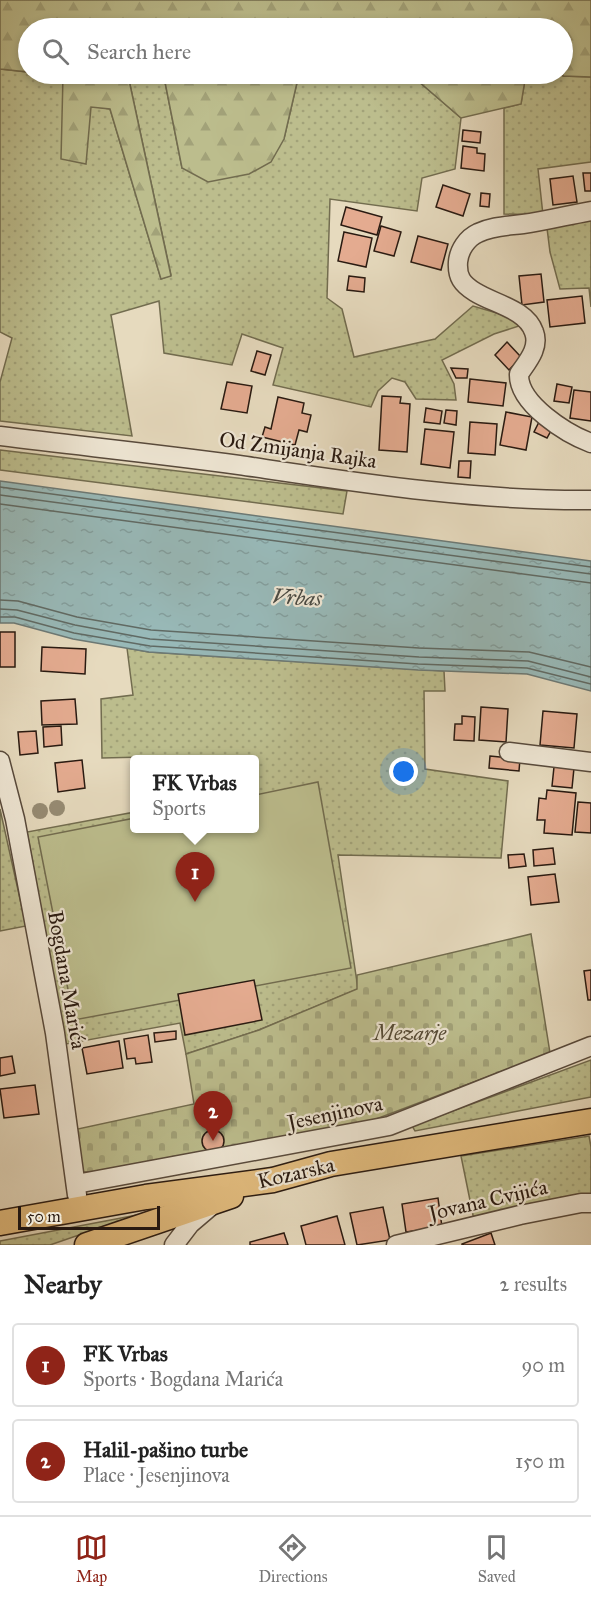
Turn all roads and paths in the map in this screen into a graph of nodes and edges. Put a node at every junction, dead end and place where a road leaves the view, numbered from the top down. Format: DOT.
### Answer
graph roads {
  1 [pos="591,211"];
  2 [pos="0,436"];
  3 [pos="591,443"];
  4 [pos="591,500"];
  5 [pos="509,752"];
  6 [pos="0,761"];
  7 [pos="591,762"];
  8 [pos="591,1046"];
  9 [pos="591,1122"];
  10 [pos="273,1180"];
  11 [pos="76,1184"];
  12 [pos="219,1200"];
  13 [pos="591,1203"];
  14 [pos="80,1208"];
  15 [pos="0,1223"];
  16 [pos="89,1245"];
  17 [pos="174,1245"];
  18 [pos="396,1245"];
  1 -- 3 [label="street"];
  2 -- 4 [label="street, Od Zmijanja Rajka"];
  5 -- 7 [label="street"];
  6 -- 11 [label="street, Bogdana Marića"];
  8 -- 11 [label="street, Jesenjinova"];
  9 -- 10 [label="main road, Kozarska"];
  10 -- 12 [label="main road"];
  10 -- 14 [label="main road, Kozarska"];
  11 -- 14 [label="street, Bogdana Marića"];
  12 -- 16 [label="main road"];
  12 -- 17 [label="street"];
  13 -- 18 [label="street, Jovana Cvijića"];
  14 -- 15 [label="main road, Kozarska"];
}
